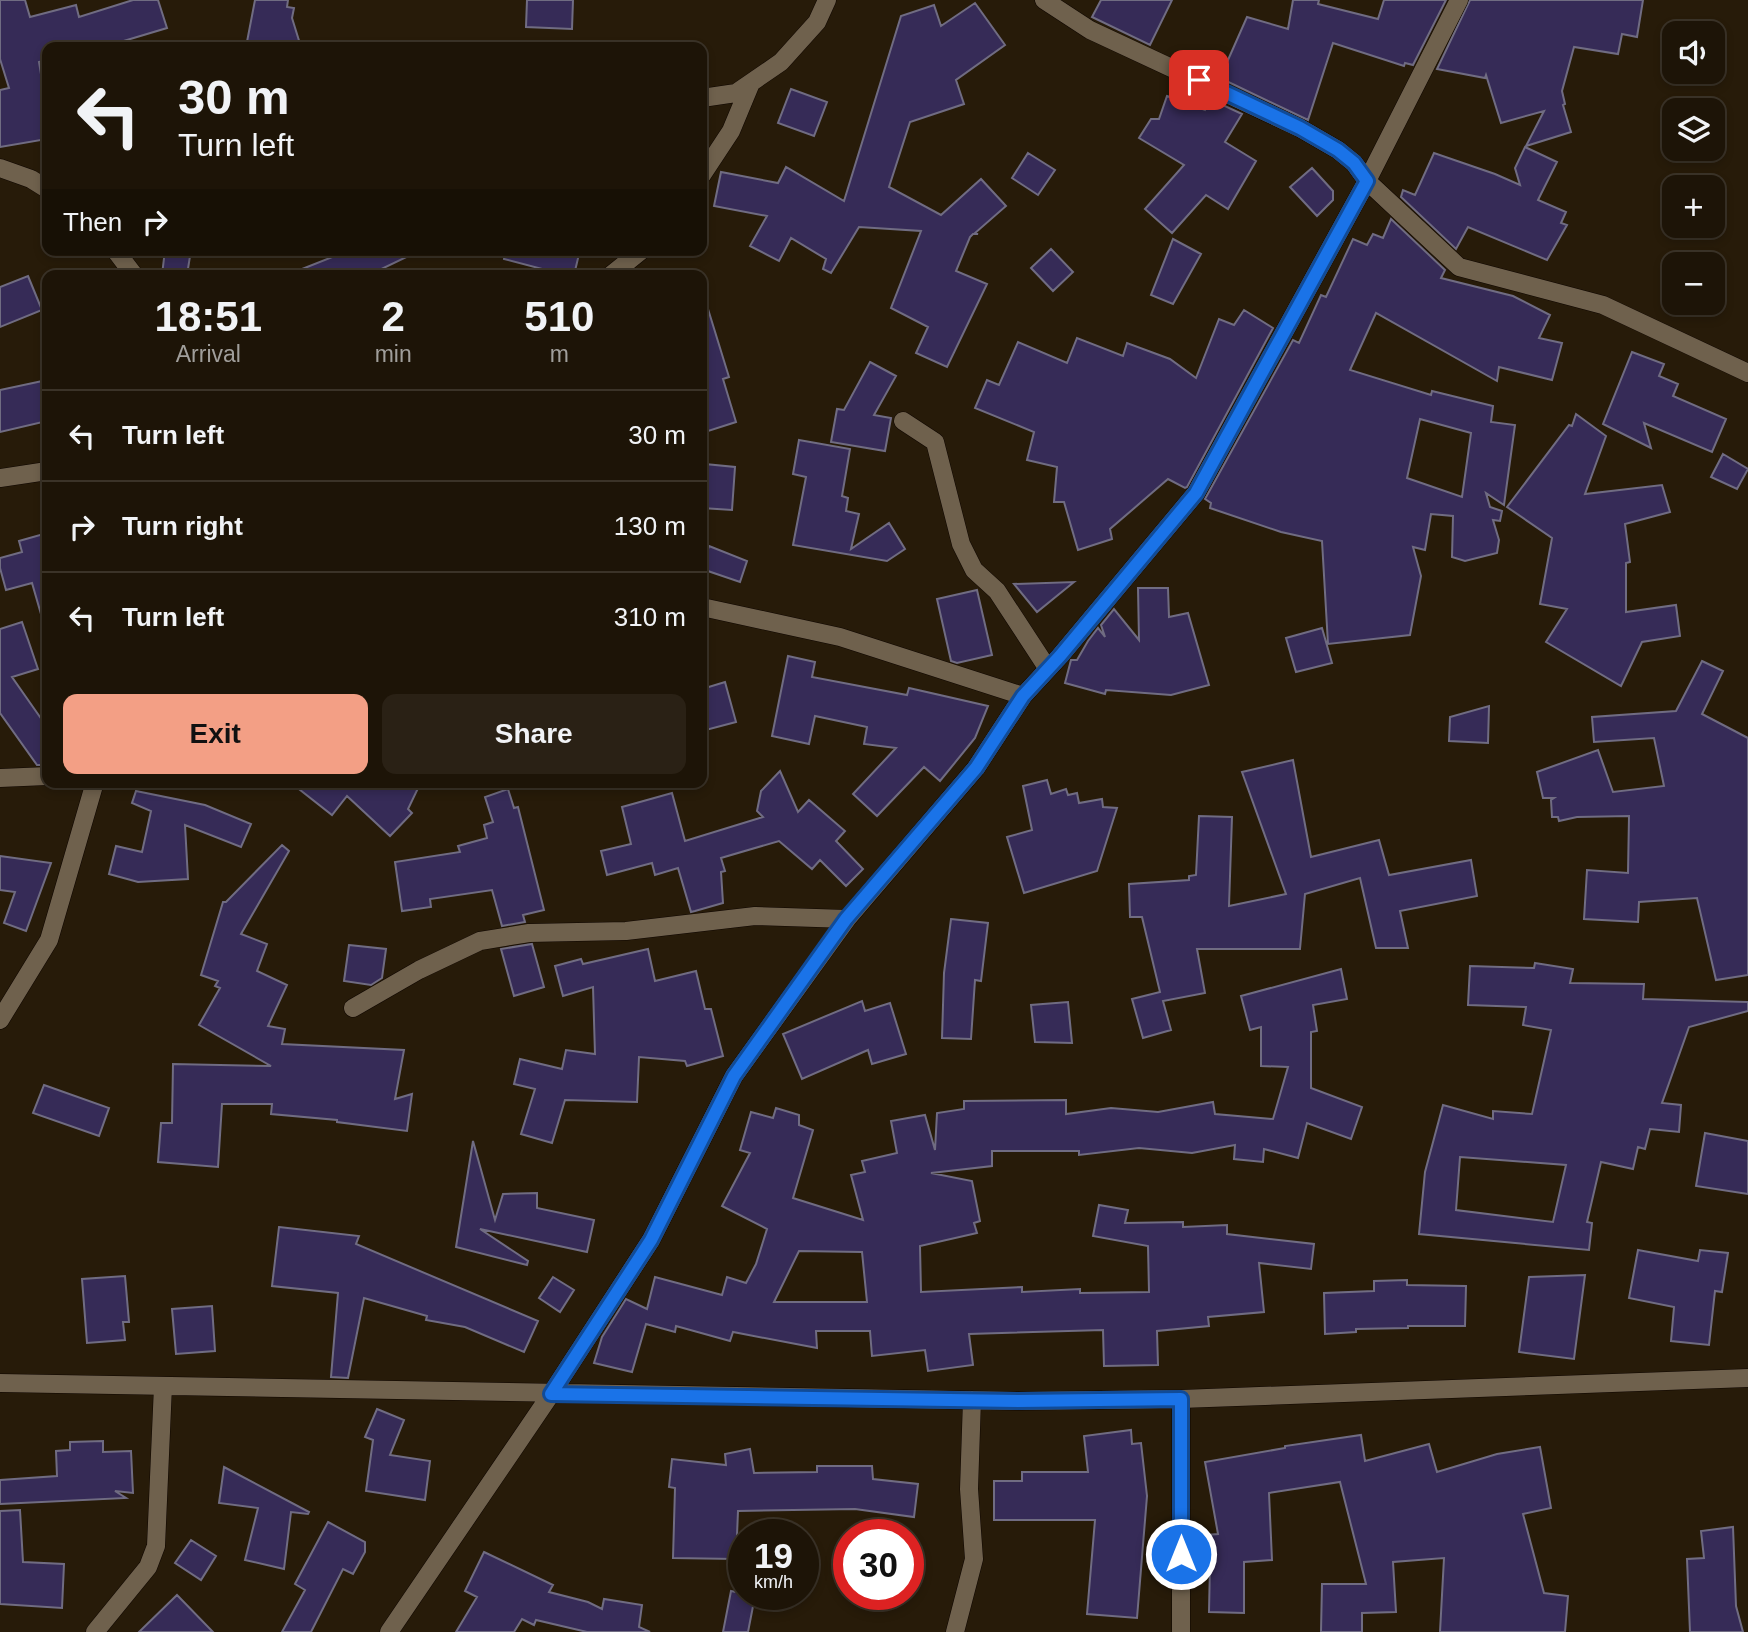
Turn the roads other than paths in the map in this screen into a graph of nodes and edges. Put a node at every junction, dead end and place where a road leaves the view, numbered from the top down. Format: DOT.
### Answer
graph roads {
  1 [pos="827,0"];
  2 [pos="1044,0"];
  3 [pos="1459,0"];
  4 [pos="751,83"];
  5 [pos="707,97"];
  6 [pos="707,167"];
  7 [pos="0,169"];
  8 [pos="1367,181"];
  9 [pos="42,186"];
  10 [pos="120,256"];
  11 [pos="635,256"];
  12 [pos="130,270"];
  13 [pos="617,270"];
  14 [pos="1748,373"];
  15 [pos="903,421"];
  16 [pos="42,472"];
  17 [pos="0,478"];
  18 [pos="707,608"];
  19 [pos="1048,669"];
  20 [pos="1023,696"];
  21 [pos="42,776"];
  22 [pos="0,778"];
  23 [pos="93,788"];
  24 [pos="846,919"];
  25 [pos="353,1007"];
  26 [pos="0,1020"];
  27 [pos="1748,1378"];
  28 [pos="0,1383"];
  29 [pos="163,1386"];
  30 [pos="551,1394"];
  31 [pos="1181,1399"];
  32 [pos="972,1400"];
  33 [pos="95,1632"];
  34 [pos="389,1632"];
  35 [pos="955,1632"];
  36 [pos="1181,1632"];
  1 -- 4 [label="street"];
  2 -- 8 [label="street"];
  3 -- 8 [label="street"];
  4 -- 5 [label="street"];
  4 -- 6 [label="street"];
  7 -- 9 [label="street"];
  8 -- 14 [label="street"];
  8 -- 19 [label="street"];
  10 -- 12 [label="street"];
  11 -- 13 [label="street"];
  15 -- 19 [label="street"];
  16 -- 17 [label="street"];
  18 -- 20 [label="street"];
  19 -- 20 [label="street"];
  20 -- 24 [label="street"];
  21 -- 22 [label="street"];
  23 -- 26 [label="street"];
  24 -- 25 [label="street"];
  24 -- 30 [label="street"];
  27 -- 31 [label="street"];
  28 -- 29 [label="street"];
  29 -- 30 [label="street"];
  29 -- 33 [label="street"];
  30 -- 32 [label="street"];
  30 -- 34 [label="street"];
  31 -- 32 [label="street"];
  31 -- 36 [label="street"];
  32 -- 35 [label="street"];
}
